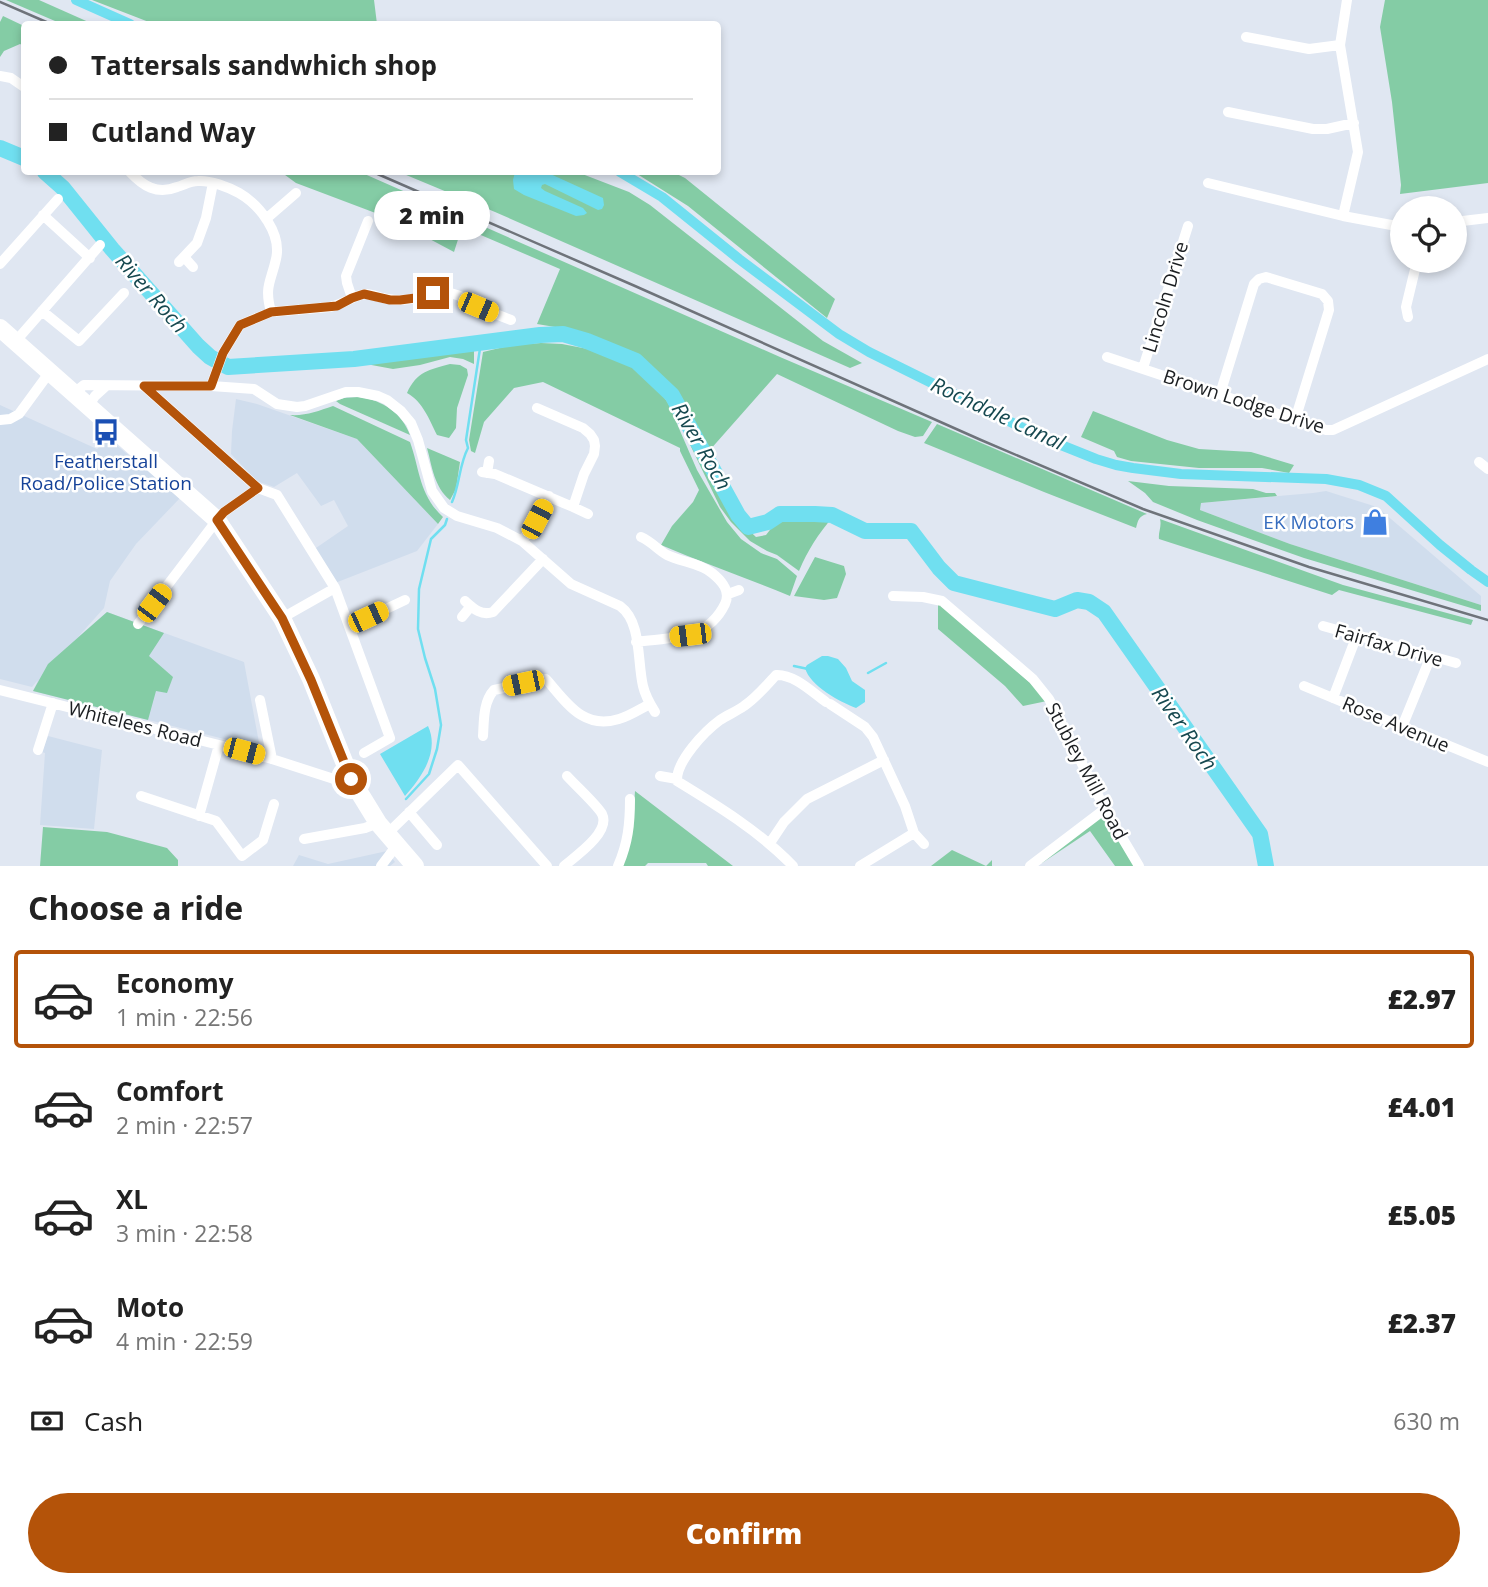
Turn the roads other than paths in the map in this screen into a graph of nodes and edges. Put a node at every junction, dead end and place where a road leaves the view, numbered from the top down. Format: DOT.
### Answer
graph roads {
  1 [pos="1347,0"];
  2 [pos="1246,37"];
  3 [pos="1340,45"];
  4 [pos="0,76"];
  5 [pos="21,85"];
  6 [pos="1228,112"];
  7 [pos="1354,123"];
  8 [pos="133,175"];
  9 [pos="213,183"];
  10 [pos="1208,183"];
  11 [pos="296,193"];
  12 [pos="58,199"];
  13 [pos="43,215"];
  14 [pos="1343,216"];
  15 [pos="1488,218"];
  16 [pos="266,219"];
  17 [pos="1467,220"];
  18 [pos="1390,225"];
  19 [pos="1188,226"];
  20 [pos="368,228"];
  21 [pos="100,245"];
  22 [pos="90,258"];
  23 [pos="0,264"];
  24 [pos="193,267"];
  25 [pos="1414,273"];
  26 [pos="439,278"];
  27 [pos="441,290"];
  28 [pos="124,293"];
  29 [pos="352,298"];
  30 [pos="42,311"];
  31 [pos="271,312"];
  32 [pos="1408,317"];
  33 [pos="511,320"];
  34 [pos="0,328"];
  35 [pos="15,342"];
  36 [pos="1107,357"];
  37 [pos="1488,359"];
  38 [pos="1143,368"];
  39 [pos="49,373"];
  40 [pos="106,386"];
  41 [pos="144,386"];
  42 [pos="211,386"];
  43 [pos="74,393"];
  44 [pos="1220,394"];
  45 [pos="89,405"];
  46 [pos="537,408"];
  47 [pos="0,420"];
  48 [pos="1295,420"];
  49 [pos="489,460"];
  50 [pos="258,488"];
  51 [pos="549,496"];
  52 [pos="573,507"];
  53 [pos="589,514"];
  54 [pos="217,520"];
  55 [pos="641,537"];
  56 [pos="522,541"];
  57 [pos="543,559"];
  58 [pos="335,588"];
  59 [pos="739,590"];
  60 [pos="728,594"];
  61 [pos="893,596"];
  62 [pos="405,600"];
  63 [pos="461,617"];
  64 [pos="282,618"];
  65 [pos="138,624"];
  66 [pos="350,626"];
  67 [pos="1323,626"];
  68 [pos="1357,635"];
  69 [pos="636,642"];
  70 [pos="1431,656"];
  71 [pos="1455,663"];
  72 [pos="1304,686"];
  73 [pos="0,690"];
  74 [pos="1333,698"];
  75 [pos="260,700"];
  76 [pos="53,704"];
  77 [pos="1402,727"];
  78 [pos="486,731"];
  79 [pos="219,745"];
  80 [pos="38,750"];
  81 [pos="364,752"];
  82 [pos="272,759"];
  83 [pos="884,760"];
  84 [pos="1488,762"];
  85 [pos="568,776"];
  86 [pos="660,776"];
  87 [pos="351,779"];
  88 [pos="677,780"];
  89 [pos="141,796"];
  90 [pos="629,799"];
  91 [pos="274,804"];
  92 [pos="1105,809"];
  93 [pos="409,812"];
  94 [pos="199,816"];
  95 [pos="914,833"];
  96 [pos="387,834"];
  97 [pos="304,839"];
  98 [pos="770,843"];
  99 [pos="924,844"];
  100 [pos="437,845"];
  101 [pos="381,866"];
  102 [pos="415,866"];
  103 [pos="547,866"];
  104 [pos="564,866"];
  105 [pos="618,866"];
  106 [pos="793,866"];
  107 [pos="860,866"];
  108 [pos="1030,866"];
  109 [pos="1139,866"];
  1 -- 3 [label="street"];
  2 -- 3 [label="street"];
  3 -- 7 [label="street"];
  4 -- 5 [label="street"];
  6 -- 7 [label="street"];
  7 -- 14 [label="street"];
  8 -- 9 [label="street"];
  9 -- 16 [label="street"];
  9 -- 24 [label="street"];
  10 -- 14 [label="street"];
  11 -- 16 [label="street"];
  12 -- 13 [label="street"];
  13 -- 22 [label="street"];
  13 -- 23 [label="street"];
  14 -- 18 [label="street"];
  15 -- 17 [label="street"];
  16 -- 31 [label="street"];
  19 -- 38 [label="street, Lincoln Drive"];
  20 -- 29 [label="street"];
  21 -- 22 [label="street"];
  22 -- 30 [label="street"];
  25 -- 32 [label="street"];
  26 -- 27 [label="street"];
  27 -- 29 [label="street"];
  27 -- 33 [label="street"];
  28 -- 30 [label="street"];
  29 -- 31 [label="street"];
  30 -- 35 [label="street"];
  31 -- 42 [label="street"];
  34 -- 35 [label="highway"];
  35 -- 39 [label="highway"];
  36 -- 38 [label="street, Brown Lodge Drive"];
  37 -- 48 [label="street, Brown Lodge Drive"];
  38 -- 44 [label="street, Brown Lodge Drive"];
  39 -- 43 [label="highway"];
  39 -- 47 [label="street"];
  40 -- 41 [label="street"];
  40 -- 43 [label="street"];
  40 -- 45 [label="street"];
  41 -- 42 [label="street"];
  41 -- 50 [label="street"];
  42 -- 56 [label="street"];
  43 -- 45 [label="highway"];
  44 -- 48 [label="street, Brown Lodge Drive"];
  44 -- 48 [label="street"];
  45 -- 54 [label="highway"];
  46 -- 52 [label="street"];
  49 -- 51 [label="street"];
  50 -- 54 [label="street"];
  50 -- 58 [label="street"];
  51 -- 52 [label="street"];
  51 -- 56 [label="street"];
  52 -- 53 [label="street"];
  54 -- 64 [label="highway"];
  54 -- 65 [label="street"];
  55 -- 60 [label="street"];
  56 -- 57 [label="street"];
  57 -- 63 [label="street"];
  57 -- 69 [label="street"];
  58 -- 64 [label="street"];
  58 -- 66 [label="street"];
  59 -- 60 [label="street"];
  60 -- 69 [label="street"];
  61 -- 92 [label="street, Stubley Mill Road"];
  62 -- 66 [label="street"];
  64 -- 87 [label="highway"];
  66 -- 81 [label="street"];
  67 -- 68 [label="street, Fairfax Drive"];
  68 -- 70 [label="street, Fairfax Drive"];
  68 -- 74 [label="street"];
  69 -- 78 [label="street"];
  70 -- 71 [label="street, Fairfax Drive"];
  70 -- 77 [label="street"];
  72 -- 74 [label="street, Rose Avenue"];
  73 -- 76 [label="street, Whitelees Road"];
  74 -- 77 [label="street, Rose Avenue"];
  75 -- 82 [label="street"];
  76 -- 79 [label="street, Whitelees Road"];
  76 -- 80 [label="street"];
  77 -- 84 [label="street, Rose Avenue"];
  79 -- 82 [label="street, Whitelees Road"];
  79 -- 94 [label="street"];
  82 -- 87 [label="street, Whitelees Road"];
  83 -- 88 [label="street"];
  83 -- 95 [label="street"];
  83 -- 98 [label="street"];
  85 -- 104 [label="street"];
  86 -- 88 [label="street"];
  87 -- 96 [label="highway"];
  88 -- 98 [label="street"];
  89 -- 94 [label="street"];
  90 -- 105 [label="street"];
  91 -- 94 [label="street"];
  92 -- 108 [label="street"];
  92 -- 109 [label="street, Stubley Mill Road"];
  93 -- 96 [label="street"];
  93 -- 100 [label="street"];
  93 -- 103 [label="street"];
  95 -- 99 [label="street"];
  95 -- 107 [label="street"];
  96 -- 97 [label="street"];
  96 -- 101 [label="street"];
  96 -- 102 [label="highway"];
  98 -- 106 [label="street"];
}
